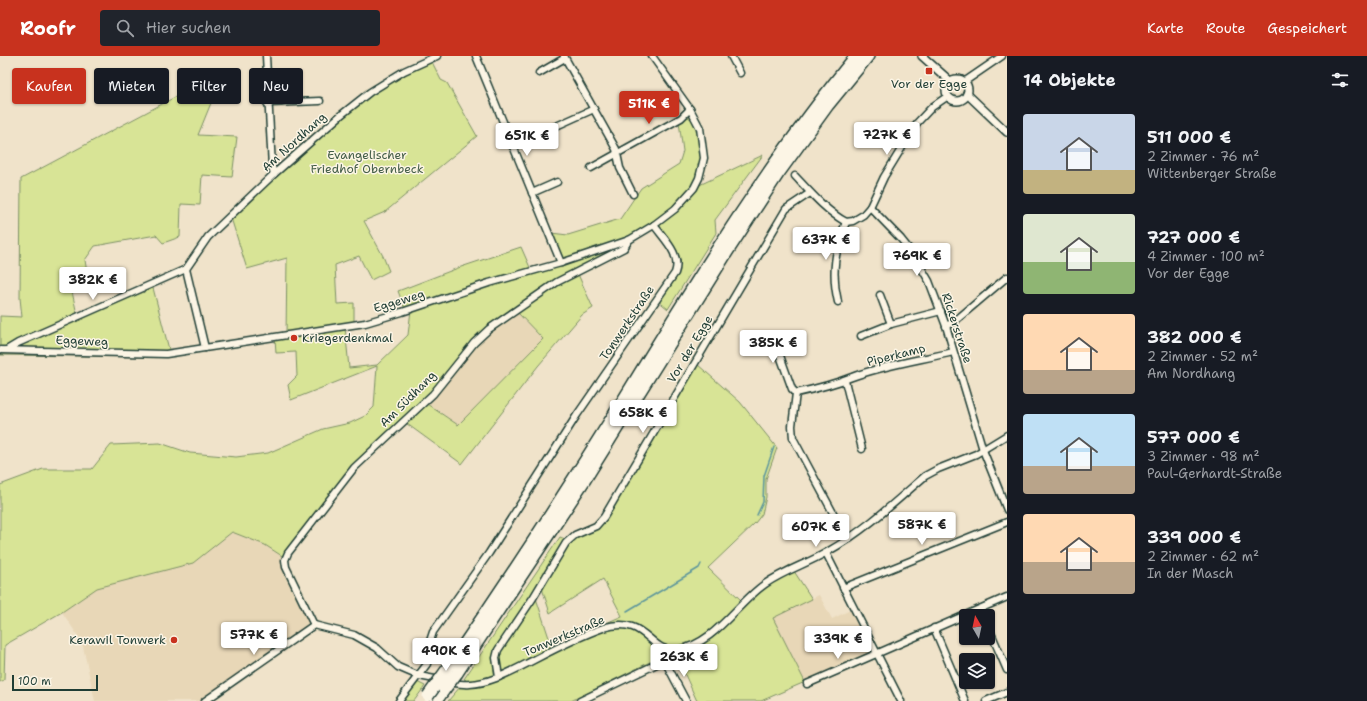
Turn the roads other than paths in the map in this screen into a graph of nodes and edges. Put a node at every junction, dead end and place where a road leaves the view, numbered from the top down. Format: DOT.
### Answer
graph roads {
  1 [pos="266,56"];
  2 [pos="437,56"];
  3 [pos="476,56"];
  4 [pos="652,56"];
  5 [pos="731,56"];
  6 [pos="856,56"];
  7 [pos="868,56"];
  8 [pos="922,56"];
  9 [pos="1002,56"];
  10 [pos="565,57"];
  11 [pos="266,68"];
  12 [pos="539,73"];
  13 [pos="740,73"];
  14 [pos="950,81"];
  15 [pos="964,82"];
  16 [pos="967,94"];
  17 [pos="948,96"];
  18 [pos="320,101"];
  19 [pos="303,102"];
  20 [pos="267,104"];
  21 [pos="594,109"];
  22 [pos="690,109"];
  23 [pos="1007,132"];
  24 [pos="512,146"];
  25 [pos="617,154"];
  26 [pos="591,168"];
  27 [pos="274,174"];
  28 [pos="794,176"];
  29 [pos="557,182"];
  30 [pos="532,193"];
  31 [pos="810,193"];
  32 [pos="633,194"];
  33 [pos="870,207"];
  34 [pos="846,222"];
  35 [pos="654,225"];
  36 [pos="629,240"];
  37 [pos="561,263"];
  38 [pos="186,269"];
  39 [pos="1007,277"];
  40 [pos="880,296"];
  41 [pos="838,302"];
  42 [pos="941,311"];
  43 [pos="891,324"];
  44 [pos="946,326"];
  45 [pos="861,336"];
  46 [pos="788,338"];
  47 [pos="205,348"];
  48 [pos="0,350"];
  49 [pos="7,350"];
  50 [pos="953,352"];
  51 [pos="845,381"];
  52 [pos="796,393"];
  53 [pos="1007,435"];
  54 [pos="862,449"];
  55 [pos="983,450"];
  56 [pos="1007,510"];
  57 [pos="1007,522"];
  58 [pos="847,539"];
  59 [pos="826,553"];
  60 [pos="843,588"];
  61 [pos="1007,597"];
  62 [pos="980,609"];
  63 [pos="959,618"];
  64 [pos="314,625"];
  65 [pos="934,628"];
  66 [pos="995,642"];
  67 [pos="667,650"];
  68 [pos="876,653"];
  69 [pos="667,659"];
  70 [pos="452,670"];
  71 [pos="1007,670"];
  72 [pos="419,676"];
  73 [pos="499,677"];
  74 [pos="807,684"];
  75 [pos="1007,692"];
  76 [pos="215,694"];
  77 [pos="429,699"];
  78 [pos="205,701"];
  79 [pos="219,701"];
  80 [pos="399,701"];
  81 [pos="580,701"];
  82 [pos="686,701"];
  83 [pos="901,701"];
  84 [pos="965,701"];
  85 [pos="986,701"];
  1 -- 11 [label="street"];
  2 -- 27 [label="street, Am Nordhang"];
  3 -- 24 [label="street"];
  4 -- 22 [label="street, Eggeweg"];
  5 -- 13 [label="street"];
  6 -- 70 [label="highway"];
  7 -- 70 [label="highway"];
  8 -- 14 [label="street"];
  9 -- 15 [label="street"];
  10 -- 12 [label="street"];
  10 -- 21 [label="street"];
  14 -- 15 [label="street"];
  14 -- 17 [label="street"];
  15 -- 16 [label="street"];
  16 -- 17 [label="street"];
  16 -- 23 [label="street"];
  17 -- 33 [label="street"];
  18 -- 19 [label="street"];
  20 -- 27 [label="street"];
  21 -- 24 [label="street"];
  21 -- 25 [label="street"];
  22 -- 25 [label="street"];
  22 -- 35 [label="street, Eggeweg"];
  24 -- 30 [label="street"];
  25 -- 26 [label="street"];
  25 -- 32 [label="street"];
  27 -- 38 [label="street, Am Nordhang"];
  28 -- 31 [label="street"];
  29 -- 30 [label="street"];
  30 -- 37 [label="street"];
  31 -- 34 [label="street"];
  31 -- 73 [label="street, Vor der Egge"];
  33 -- 34 [label="street"];
  33 -- 42 [label="street, Rickerstraße"];
  34 -- 41 [label="street"];
  35 -- 36 [label="street, Eggeweg"];
  35 -- 72 [label="street, Tonwerkstraße"];
  36 -- 37 [label="street, Eggeweg"];
  36 -- 64 [label="street, Am Südhang"];
  37 -- 47 [label="street, Eggeweg"];
  38 -- 47 [label="street"];
  38 -- 49 [label="street"];
  39 -- 44 [label="street"];
  40 -- 43 [label="street"];
  42 -- 43 [label="street"];
  42 -- 44 [label="street, Rickerstraße"];
  43 -- 45 [label="street"];
  44 -- 50 [label="street, Rickerstraße"];
  46 -- 52 [label="street"];
  47 -- 49 [label="street, Eggeweg"];
  48 -- 49 [label="street, Eggeweg"];
  50 -- 51 [label="street, Piperkamp"];
  50 -- 55 [label="street, Rickerstraße"];
  51 -- 52 [label="street, Piperkamp"];
  51 -- 54 [label="street"];
  52 -- 58 [label="street"];
  53 -- 55 [label="street"];
  55 -- 56 [label="street, Rickerstraße"];
  55 -- 58 [label="street"];
  57 -- 60 [label="street"];
  58 -- 59 [label="street"];
  59 -- 60 [label="street"];
  59 -- 67 [label="street"];
  60 -- 68 [label="street"];
  61 -- 62 [label="street"];
  63 -- 65 [label="street"];
  64 -- 72 [label="street, Tonwerkstraße"];
  64 -- 76 [label="street"];
  65 -- 68 [label="street"];
  65 -- 84 [label="street"];
  66 -- 71 [label="street"];
  67 -- 69 [label="street"];
  67 -- 73 [label="street, Tonwerkstraße"];
  68 -- 74 [label="street"];
  68 -- 83 [label="street"];
  69 -- 81 [label="street"];
  69 -- 82 [label="street"];
  70 -- 77 [label="highway, bridge"];
  70 -- 77 [label="highway, bridge"];
  72 -- 73 [label="street, Tonwerkstraße"];
  72 -- 80 [label="street"];
  75 -- 85 [label="street"];
  76 -- 78 [label="street"];
  76 -- 79 [label="street"];
}
